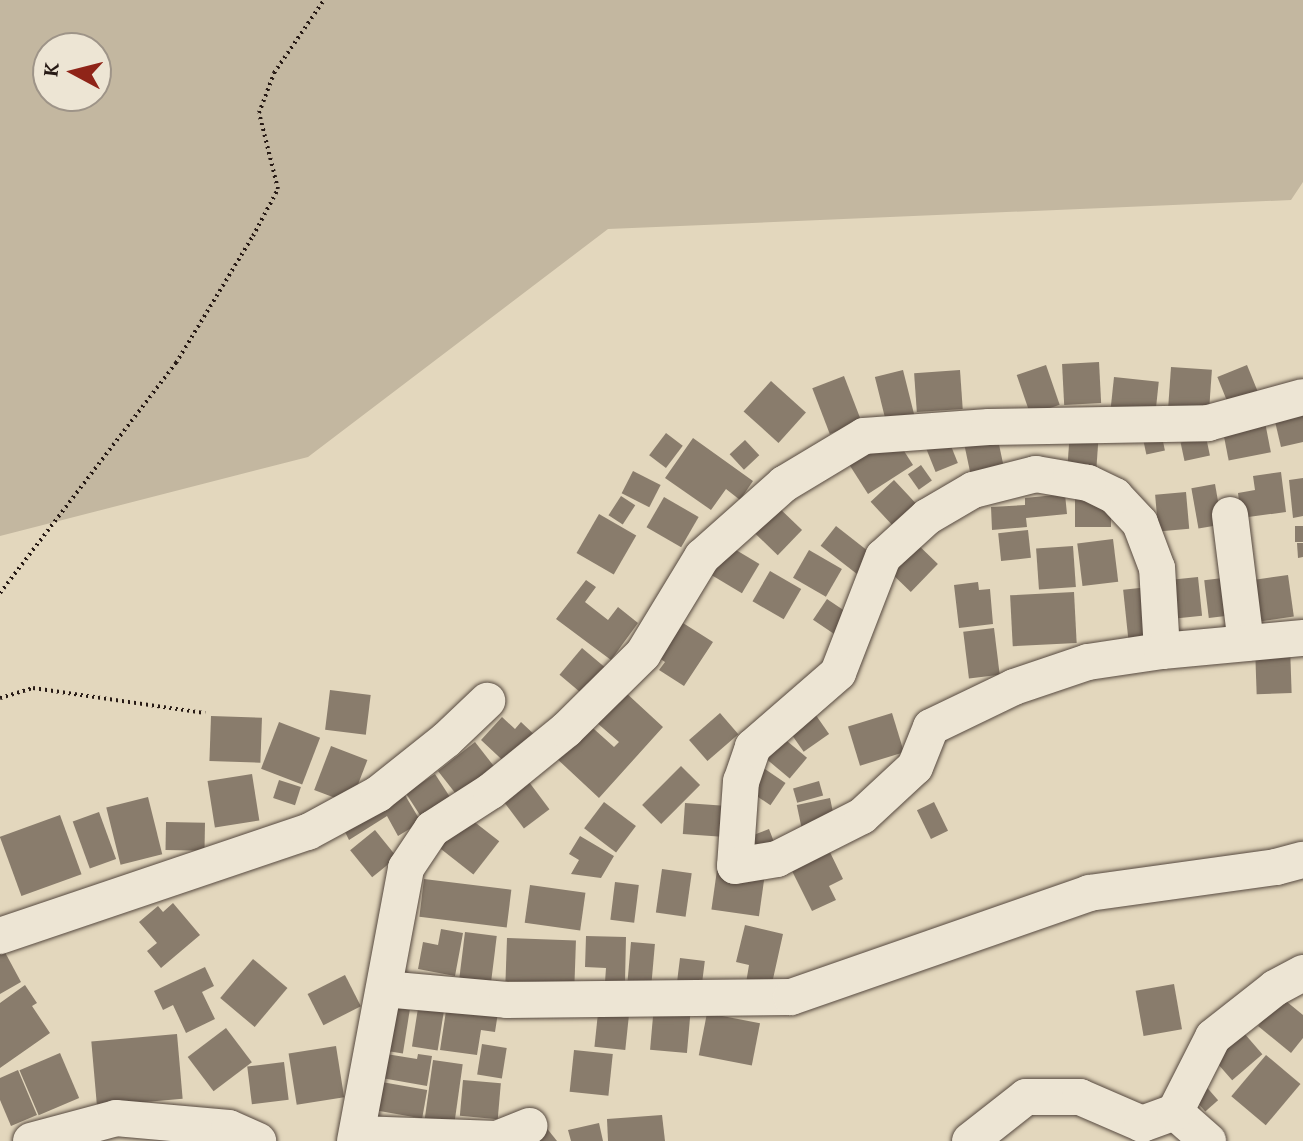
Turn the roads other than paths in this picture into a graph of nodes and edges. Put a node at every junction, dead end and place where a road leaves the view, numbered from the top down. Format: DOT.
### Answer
graph roads {
  1 [pos="1303,397"];
  2 [pos="1230,515"];
  3 [pos="1303,638"];
  4 [pos="1246,643"];
  5 [pos="1162,651"];
  6 [pos="487,701"];
  7 [pos="1303,860"];
  8 [pos="0,936"];
  9 [pos="1303,973"];
  10 [pos="384,989"];
  11 [pos="530,1126"];
  12 [pos="1157,1126"];
  13 [pos="356,1137"];
  14 [pos="31,1141"];
  15 [pos="258,1141"];
  16 [pos="970,1141"];
  17 [pos="1208,1141"];
  1 -- 10 [label="street"];
  2 -- 4 [label="street"];
  3 -- 4 [label="street"];
  4 -- 5 [label="street"];
  5 -- 5 [label="street"];
  6 -- 8 [label="street"];
  7 -- 10 [label="street"];
  9 -- 12 [label="street"];
  10 -- 13 [label="street"];
  11 -- 13 [label="street"];
  12 -- 16 [label="street"];
  12 -- 17 [label="street"];
  14 -- 15 [label="street"];
}
